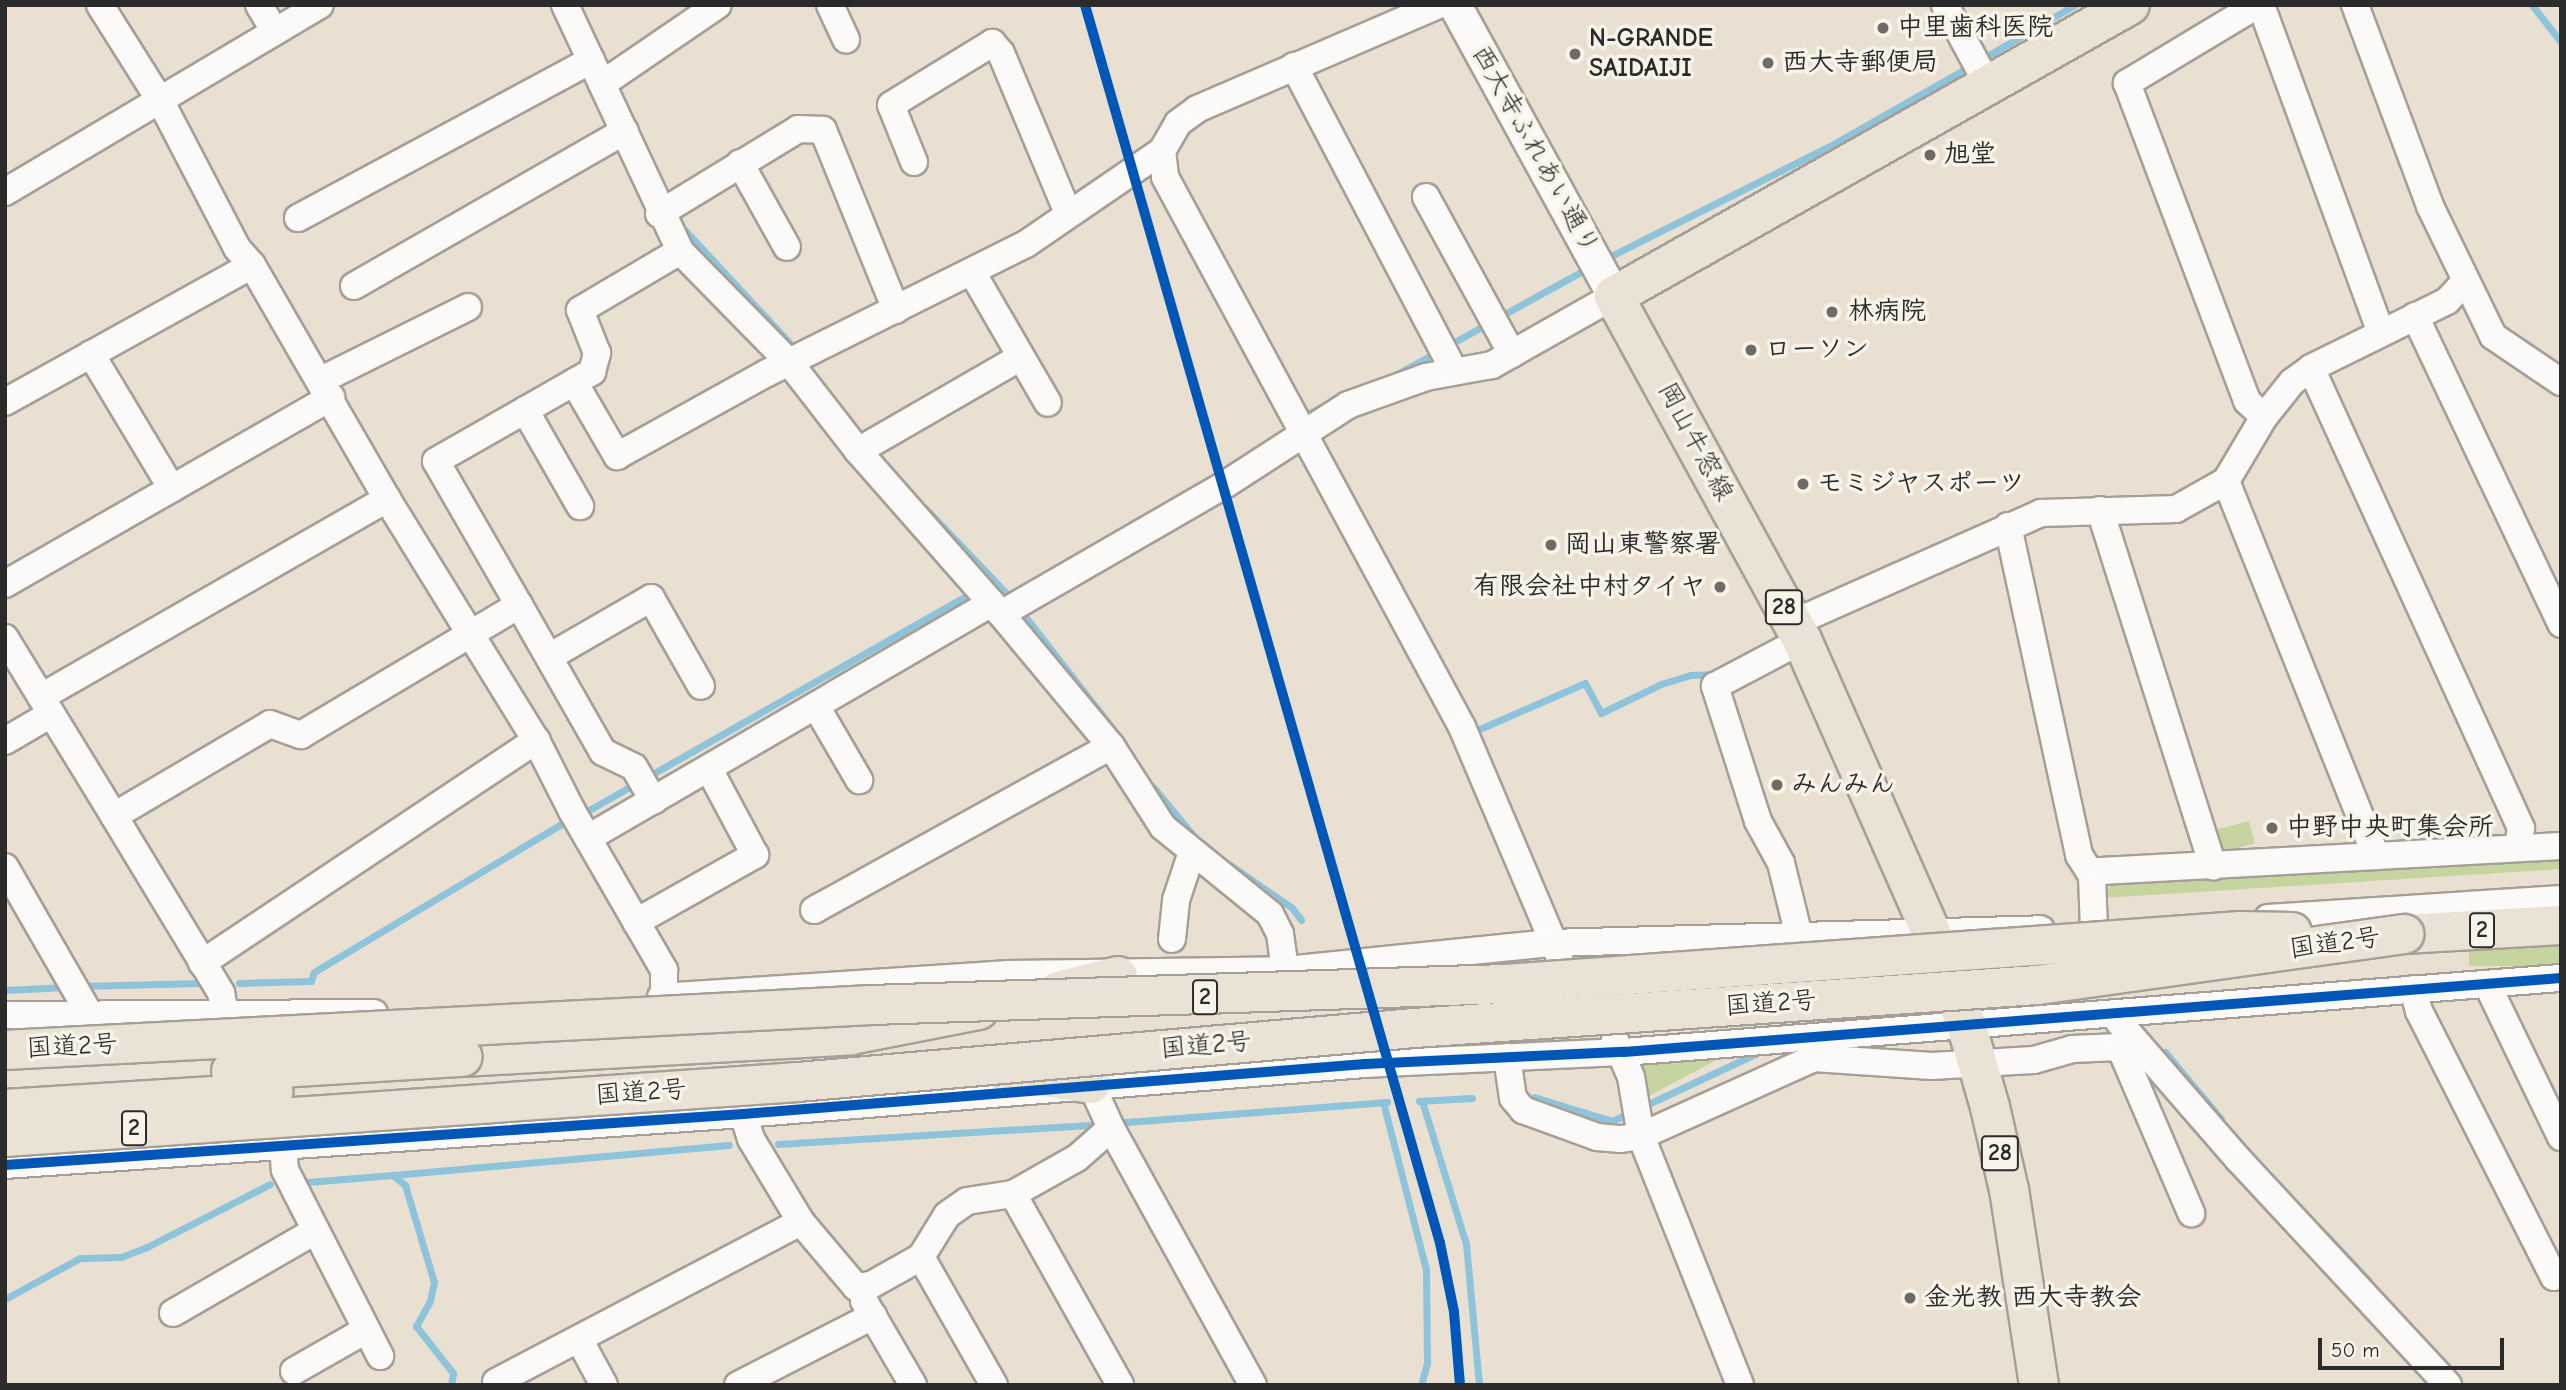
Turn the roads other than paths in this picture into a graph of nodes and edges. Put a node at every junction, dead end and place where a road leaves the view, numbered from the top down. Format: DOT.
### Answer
graph roads {
  1 [pos="100,5"];
  2 [pos="258,5"];
  3 [pos="320,5"];
  4 [pos="565,5"];
  5 [pos="718,5"];
  6 [pos="830,5"];
  7 [pos="1439,5"];
  8 [pos="1455,5"];
  9 [pos="1945,5"];
  10 [pos="2130,5"];
  11 [pos="2259,5"];
  12 [pos="2355,5"];
  13 [pos="275,32"];
  14 [pos="846,40"];
  15 [pos="1294,66"];
  16 [pos="1981,71"];
  17 [pos="597,72"];
  18 [pos="161,102"];
  19 [pos="625,131"];
  20 [pos="1162,151"];
  21 [pos="914,162"];
  22 [pos="740,163"];
  23 [pos="5,192"];
  24 [pos="1426,197"];
  25 [pos="666,210"];
  26 [pos="1068,212"];
  27 [pos="298,218"];
  28 [pos="787,247"];
  29 [pos="680,251"];
  30 [pos="252,265"];
  31 [pos="972,272"];
  32 [pos="1603,275"];
  33 [pos="2465,283"];
  34 [pos="354,286"];
  35 [pos="468,307"];
  36 [pos="896,310"];
  37 [pos="2415,316"];
  38 [pos="2381,333"];
  39 [pos="91,354"];
  40 [pos="1512,354"];
  41 [pos="1021,357"];
  42 [pos="1446,357"];
  43 [pos="798,358"];
  44 [pos="2311,368"];
  45 [pos="574,382"];
  46 [pos="2561,382"];
  47 [pos="326,389"];
  48 [pos="5,402"];
  49 [pos="1048,403"];
  50 [pos="526,410"];
  51 [pos="2264,417"];
  52 [pos="1303,432"];
  53 [pos="865,447"];
  54 [pos="2226,481"];
  55 [pos="172,489"];
  56 [pos="387,499"];
  57 [pos="580,506"];
  58 [pos="2100,510"];
  59 [pos="2008,526"];
  60 [pos="5,584"];
  61 [pos="997,601"];
  62 [pos="519,605"];
  63 [pos="2561,624"];
  64 [pos="1798,631"];
  65 [pos="469,634"];
  66 [pos="5,638"];
  67 [pos="549,657"];
  68 [pos="701,685"];
  69 [pos="46,706"];
  70 [pos="816,706"];
  71 [pos="536,740"];
  72 [pos="5,741"];
  73 [pos="1111,746"];
  74 [pos="709,769"];
  75 [pos="859,780"];
  76 [pos="654,801"];
  77 [pos="114,816"];
  78 [pos="579,824"];
  79 [pos="2561,827"];
  80 [pos="2539,845"];
  81 [pos="1192,852"];
  82 [pos="2376,856"];
  83 [pos="2213,866"];
  84 [pos="5,867"];
  85 [pos="2092,876"];
  86 [pos="2561,899"];
  87 [pos="814,910"];
  88 [pos="636,922"];
  89 [pos="2561,925"];
  90 [pos="2094,929"];
  91 [pos="1930,930"];
  92 [pos="2404,934"];
  93 [pos="1799,936"];
  94 [pos="1172,939"];
  95 [pos="1550,943"];
  96 [pos="202,963"];
  97 [pos="1285,970"];
  98 [pos="1118,976"];
  99 [pos="2561,978"];
  100 [pos="2487,984"];
  101 [pos="2413,989"];
  102 [pos="664,997"];
  103 [pos="2113,1012"];
  104 [pos="89,1013"];
  105 [pos="227,1013"];
  106 [pos="5,1015"];
  107 [pos="1966,1024"];
  108 [pos="15,1048"];
  109 [pos="1624,1052"];
  110 [pos="1507,1057"];
  111 [pos="1977,1062"];
  112 [pos="464,1069"];
  113 [pos="5,1084"];
  114 [pos="1091,1084"];
  115 [pos="5,1109"];
  116 [pos="743,1114"];
  117 [pos="1636,1119"];
  118 [pos="1110,1124"];
  119 [pos="273,1132"];
  120 [pos="5,1137"];
  121 [pos="2561,1137"];
  122 [pos="231,1147"];
  123 [pos="5,1156"];
  124 [pos="5,1165"];
  125 [pos="1013,1194"];
  126 [pos="2191,1213"];
  127 [pos="801,1222"];
  128 [pos="315,1231"];
  129 [pos="921,1256"];
  130 [pos="2561,1274"];
  131 [pos="856,1287"];
  132 [pos="173,1313"];
  133 [pos="873,1316"];
  134 [pos="366,1330"];
  135 [pos="579,1339"];
  136 [pos="380,1356"];
  137 [pos="294,1371"];
  138 [pos="768,1378"];
  139 [pos="496,1382"];
  140 [pos="604,1385"];
  141 [pos="738,1385"];
  142 [pos="913,1385"];
  143 [pos="994,1385"];
  144 [pos="1120,1385"];
  145 [pos="1253,1385"];
  146 [pos="1740,1385"];
  147 [pos="2039,1385"];
  148 [pos="2448,1385"];
  1 -- 18 [label="street"];
  2 -- 13 [label="street"];
  3 -- 13 [label="street"];
  4 -- 17 [label="street"];
  5 -- 17 [label="street"];
  6 -- 14 [label="street"];
  7 -- 15 [label="street"];
  8 -- 32 [label="street, 西大寺ふれあい通り"];
  9 -- 16 [label="street"];
  10 -- 16 [label="main road"];
  11 -- 38 [label="street"];
  11 -- 51 [label="street"];
  12 -- 33 [label="street"];
  13 -- 18 [label="street"];
  15 -- 20 [label="street"];
  15 -- 42 [label="street"];
  16 -- 32 [label="main road"];
  17 -- 19 [label="street"];
  17 -- 27 [label="street"];
  18 -- 23 [label="street"];
  18 -- 30 [label="street"];
  19 -- 25 [label="street"];
  19 -- 34 [label="street"];
  20 -- 26 [label="street"];
  20 -- 52 [label="street"];
  21 -- 26 [label="street"];
  22 -- 25 [label="street"];
  22 -- 28 [label="street"];
  22 -- 36 [label="street"];
  24 -- 40 [label="street"];
  25 -- 29 [label="street"];
  26 -- 31 [label="street"];
  29 -- 43 [label="street"];
  29 -- 45 [label="street"];
  30 -- 39 [label="street"];
  30 -- 47 [label="street"];
  31 -- 36 [label="street"];
  31 -- 41 [label="street"];
  32 -- 40 [label="street"];
  32 -- 64 [label="main road, 岡山牛窓線 / 28"];
  33 -- 37 [label="street"];
  33 -- 46 [label="street"];
  35 -- 47 [label="street"];
  36 -- 43 [label="street"];
  37 -- 38 [label="street"];
  37 -- 63 [label="street"];
  38 -- 44 [label="street"];
  39 -- 48 [label="street"];
  39 -- 55 [label="street"];
  40 -- 42 [label="street"];
  41 -- 49 [label="street"];
  41 -- 53 [label="street"];
  42 -- 52 [label="street"];
  43 -- 45 [label="street"];
  43 -- 53 [label="street"];
  44 -- 51 [label="street"];
  44 -- 80 [label="street"];
  45 -- 50 [label="street"];
  47 -- 55 [label="street"];
  47 -- 56 [label="street"];
  50 -- 57 [label="street"];
  50 -- 62 [label="street"];
  51 -- 54 [label="street"];
  52 -- 61 [label="street"];
  52 -- 95 [label="street"];
  53 -- 61 [label="street"];
  54 -- 58 [label="street"];
  54 -- 82 [label="street"];
  55 -- 60 [label="street"];
  56 -- 65 [label="street"];
  56 -- 69 [label="street"];
  58 -- 59 [label="street"];
  58 -- 83 [label="street"];
  59 -- 64 [label="street"];
  59 -- 85 [label="street"];
  61 -- 70 [label="street"];
  61 -- 73 [label="street"];
  62 -- 65 [label="street"];
  62 -- 67 [label="street"];
  64 -- 91 [label="main road, 岡山牛窓線 / 28"];
  64 -- 93 [label="street"];
  65 -- 71 [label="street"];
  65 -- 77 [label="street"];
  66 -- 69 [label="street"];
  67 -- 68 [label="street"];
  67 -- 76 [label="street"];
  69 -- 72 [label="street"];
  69 -- 77 [label="street"];
  70 -- 74 [label="street"];
  70 -- 75 [label="street"];
  71 -- 78 [label="street"];
  71 -- 96 [label="street"];
  73 -- 81 [label="street"];
  73 -- 87 [label="street"];
  74 -- 76 [label="street"];
  74 -- 88 [label="street"];
  76 -- 78 [label="street"];
  77 -- 96 [label="street"];
  78 -- 88 [label="street"];
  79 -- 80 [label="street"];
  80 -- 82 [label="street"];
  81 -- 94 [label="street"];
  81 -- 97 [label="street"];
  82 -- 83 [label="street"];
  83 -- 85 [label="street"];
  84 -- 104 [label="street"];
  85 -- 90 [label="street"];
  86 -- 90 [label="street"];
  88 -- 102 [label="street"];
  89 -- 92 [label="main road, 国道2号 / 2"];
  90 -- 91 [label="street"];
  91 -- 93 [label="street"];
  91 -- 107 [label="main road, 岡山牛窓線 / 28"];
  92 -- 108 [label="main road, 国道2号 / 2, bridge"];
  92 -- 119 [label="main road, 国道2号 / 2, bridge"];
  93 -- 95 [label="street"];
  95 -- 97 [label="street"];
  95 -- 109 [label="street"];
  96 -- 105 [label="street"];
  97 -- 98 [label="street"];
  98 -- 102 [label="street"];
  98 -- 112 [label="main road"];
  99 -- 100 [label="street"];
  100 -- 101 [label="street"];
  100 -- 121 [label="street"];
  101 -- 103 [label="street"];
  101 -- 130 [label="street"];
  102 -- 105 [label="street"];
  103 -- 107 [label="street"];
  103 -- 148 [label="street"];
  104 -- 105 [label="street"];
  104 -- 106 [label="street"];
  105 -- 122 [label="street"];
  107 -- 109 [label="street"];
  107 -- 111 [label="main road, 岡山牛窓線 / 28"];
  109 -- 110 [label="street"];
  109 -- 117 [label="street"];
  110 -- 114 [label="street"];
  110 -- 117 [label="street"];
  111 -- 117 [label="street"];
  111 -- 126 [label="street"];
  111 -- 147 [label="main road, 岡山牛窓線 / 28"];
  112 -- 113 [label="main road, bridge"];
  112 -- 114 [label="main road"];
  112 -- 115 [label="main road, bridge"];
  114 -- 116 [label="street"];
  114 -- 118 [label="street"];
  116 -- 119 [label="street"];
  116 -- 127 [label="street"];
  117 -- 146 [label="street"];
  118 -- 125 [label="street"];
  118 -- 145 [label="street"];
  119 -- 120 [label="main road, 国道2号 / 2, bridge"];
  119 -- 122 [label="street"];
  119 -- 123 [label="main road, bridge"];
  119 -- 128 [label="street"];
  122 -- 124 [label="street"];
  125 -- 129 [label="street"];
  125 -- 144 [label="street"];
  127 -- 131 [label="street"];
  127 -- 135 [label="street"];
  128 -- 132 [label="street"];
  128 -- 134 [label="street"];
  129 -- 131 [label="street"];
  129 -- 143 [label="street"];
  131 -- 133 [label="street"];
  133 -- 138 [label="street"];
  133 -- 142 [label="street"];
  134 -- 136 [label="street"];
  134 -- 137 [label="street"];
  135 -- 139 [label="street"];
  135 -- 140 [label="street"];
  138 -- 141 [label="street"];
}
